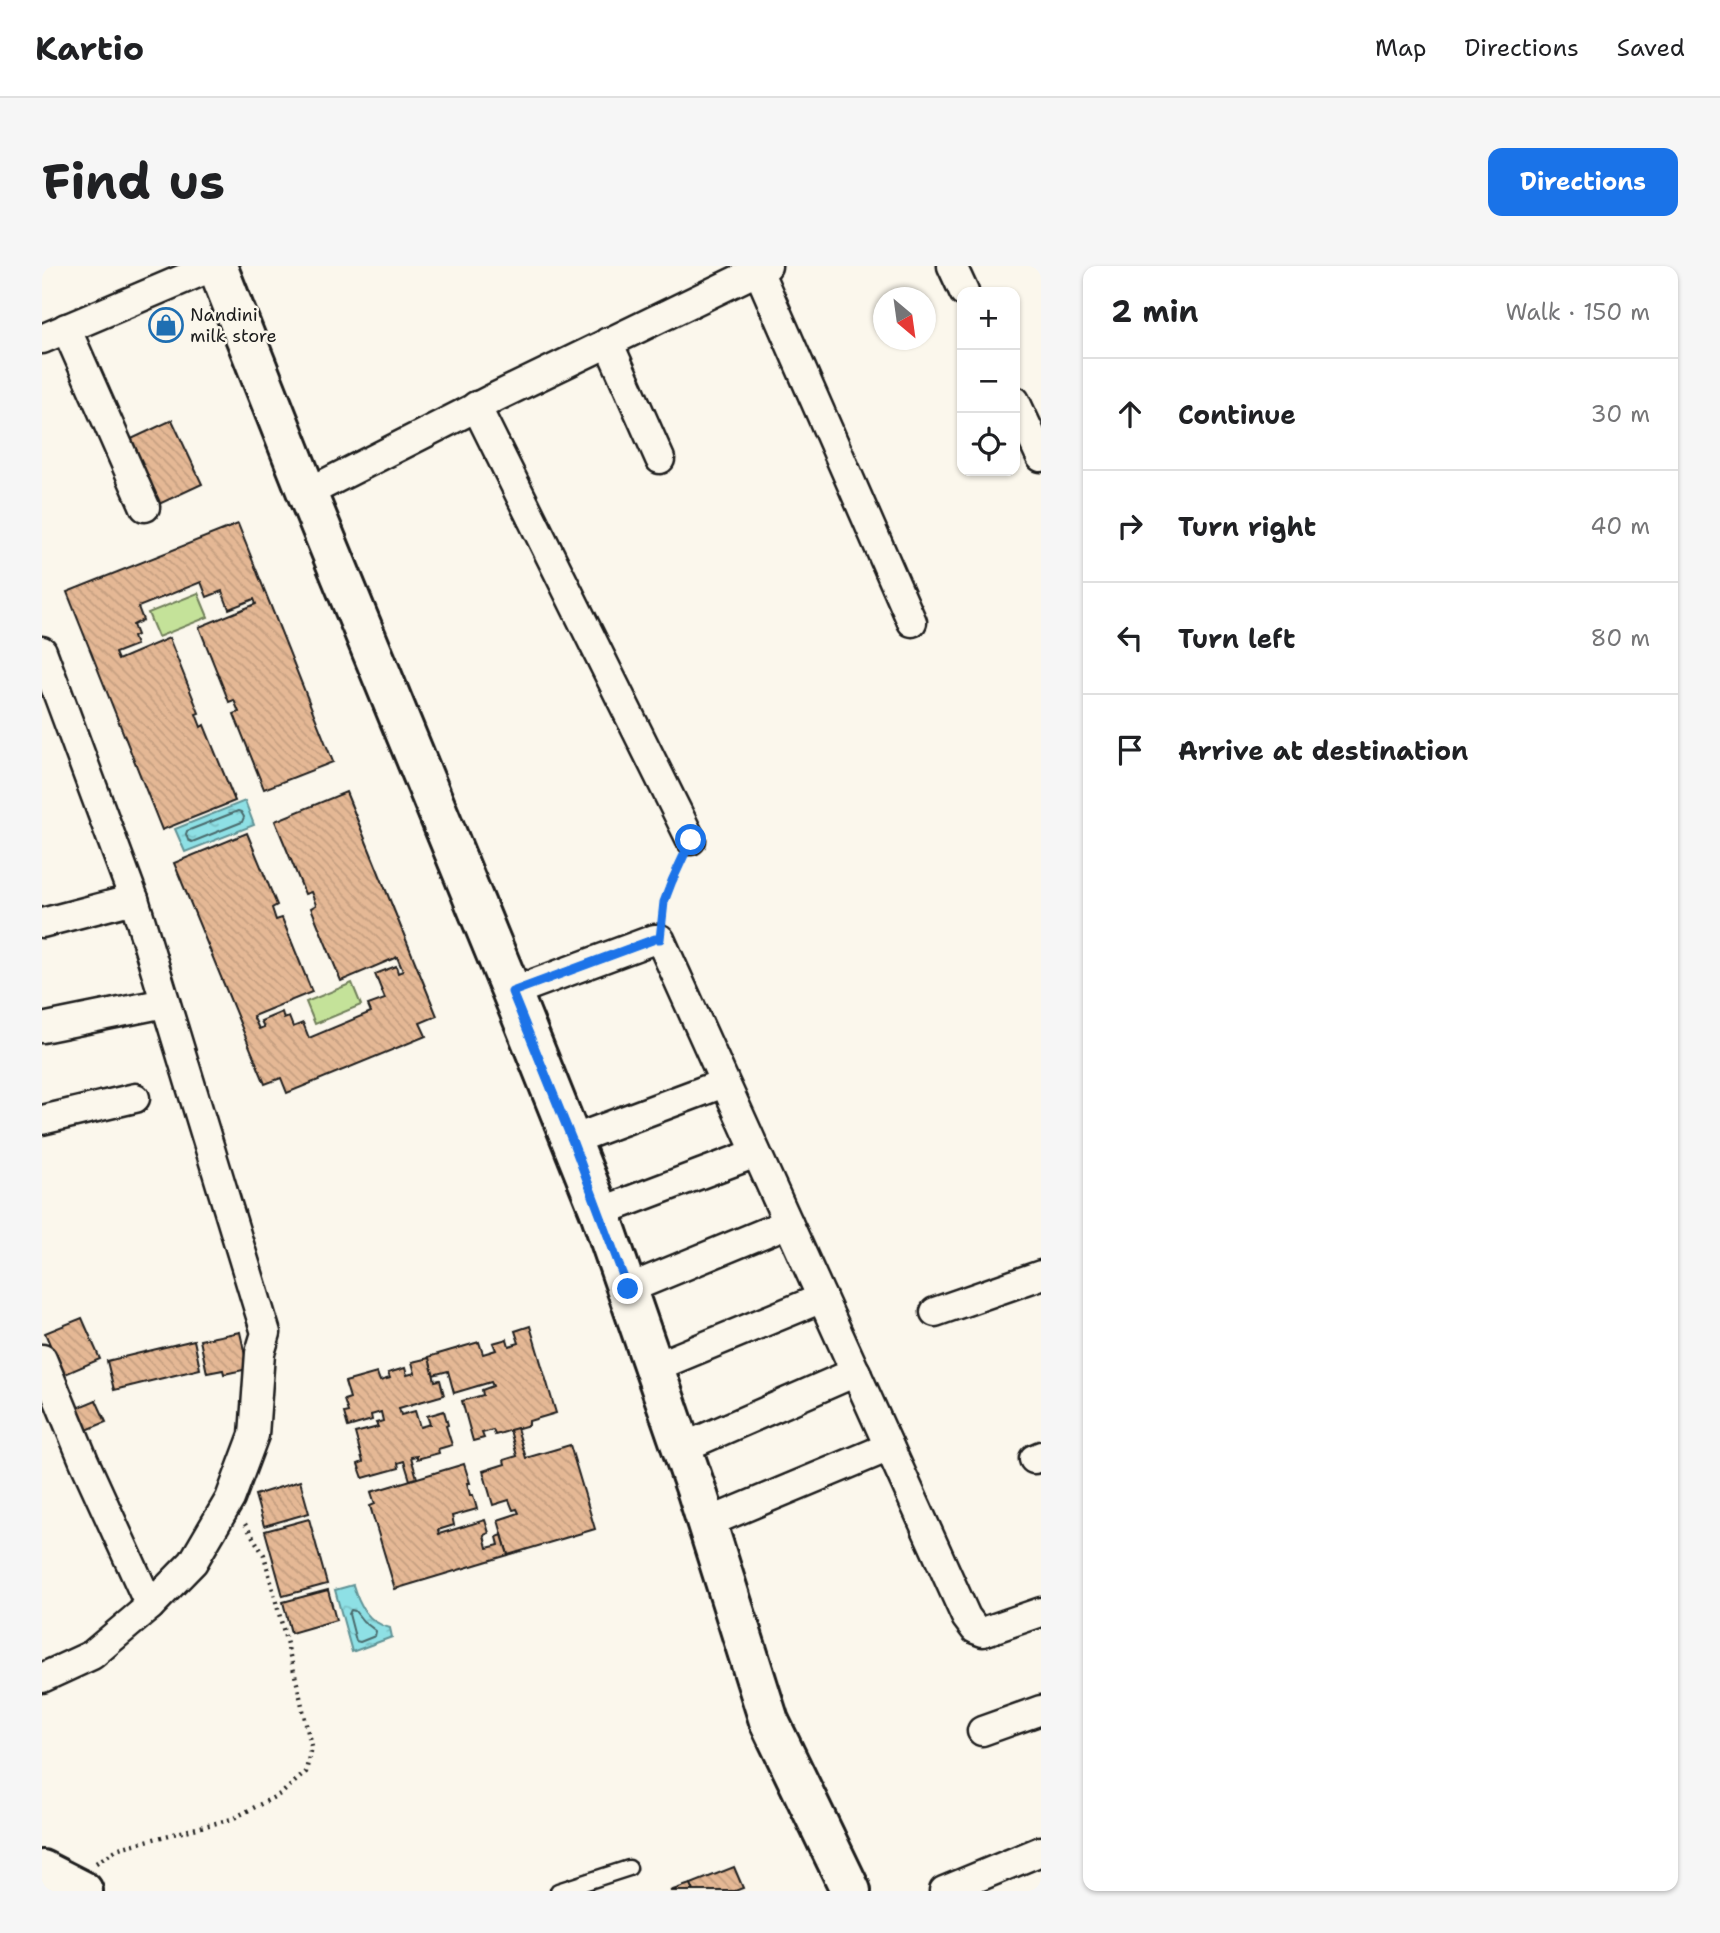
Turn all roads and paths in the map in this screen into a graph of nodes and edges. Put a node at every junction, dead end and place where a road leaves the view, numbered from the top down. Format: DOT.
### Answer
graph roads {
  1 [pos="215,266"];
  2 [pos="952,266"];
  3 [pos="763,268"];
  4 [pos="962,287"];
  5 [pos="54,334"];
  6 [pos="608,342"];
  7 [pos="476,407"];
  8 [pos="1020,412"];
  9 [pos="1041,457"];
  10 [pos="660,459"];
  11 [pos="307,493"];
  12 [pos="145,507"];
  13 [pos="912,622"];
  14 [pos="42,651"];
  15 [pos="691,840"];
  16 [pos="134,899"];
  17 [pos="42,923"];
  18 [pos="660,939"];
  19 [pos="512,992"];
  20 [pos="165,1003"];
  21 [pos="42,1028"];
  22 [pos="724,1083"];
  23 [pos="135,1098"];
  24 [pos="42,1120"];
  25 [pos="572,1140"];
  26 [pos="756,1153"];
  27 [pos="600,1212"];
  28 [pos="788,1223"];
  29 [pos="1041,1275"];
  30 [pos="628,1289"];
  31 [pos="822,1298"];
  32 [pos="935,1312"];
  33 [pos="42,1359"];
  34 [pos="655,1367"];
  35 [pos="856,1372"];
  36 [pos="889,1447"];
  37 [pos="682,1448"];
  38 [pos="230,1499"];
  39 [pos="707,1523"];
  40 [pos="150,1606"];
  41 [pos="1041,1612"];
  42 [pos="42,1678"];
  43 [pos="1041,1710"];
  44 [pos="982,1731"];
  45 [pos="1041,1851"];
  46 [pos="629,1868"];
  47 [pos="64,1881"];
  48 [pos="558,1891"];
  49 [pos="851,1891"];
  50 [pos="944,1891"];
  1 -- 5 [label="street"];
  1 -- 11 [label="street"];
  2 -- 4 [label="street"];
  3 -- 6 [label="street"];
  3 -- 13 [label="street"];
  5 -- 12 [label="street"];
  6 -- 7 [label="street"];
  6 -- 10 [label="street"];
  7 -- 11 [label="street"];
  7 -- 15 [label="street"];
  8 -- 9 [label="street"];
  11 -- 19 [label="street"];
  14 -- 16 [label="street"];
  15 -- 18 [label="path"];
  16 -- 17 [label="street"];
  16 -- 20 [label="street"];
  18 -- 19 [label="street"];
  18 -- 22 [label="street"];
  19 -- 25 [label="street"];
  20 -- 21 [label="street"];
  20 -- 38 [label="street"];
  22 -- 25 [label="street"];
  22 -- 26 [label="street"];
  23 -- 24 [label="street"];
  25 -- 27 [label="street"];
  26 -- 27 [label="street"];
  26 -- 28 [label="street"];
  27 -- 30 [label="street"];
  28 -- 30 [label="street"];
  28 -- 31 [label="street"];
  29 -- 32 [label="street"];
  30 -- 34 [label="street"];
  31 -- 34 [label="street"];
  31 -- 35 [label="street"];
  33 -- 40 [label="street"];
  34 -- 37 [label="street"];
  35 -- 36 [label="street"];
  35 -- 37 [label="street"];
  36 -- 39 [label="street"];
  36 -- 41 [label="street"];
  37 -- 39 [label="street"];
  38 -- 40 [label="street"];
  38 -- 47 [label="path"];
  39 -- 49 [label="street"];
  40 -- 42 [label="street"];
  43 -- 44 [label="street"];
  45 -- 50 [label="street"];
  46 -- 48 [label="lane"];
}
